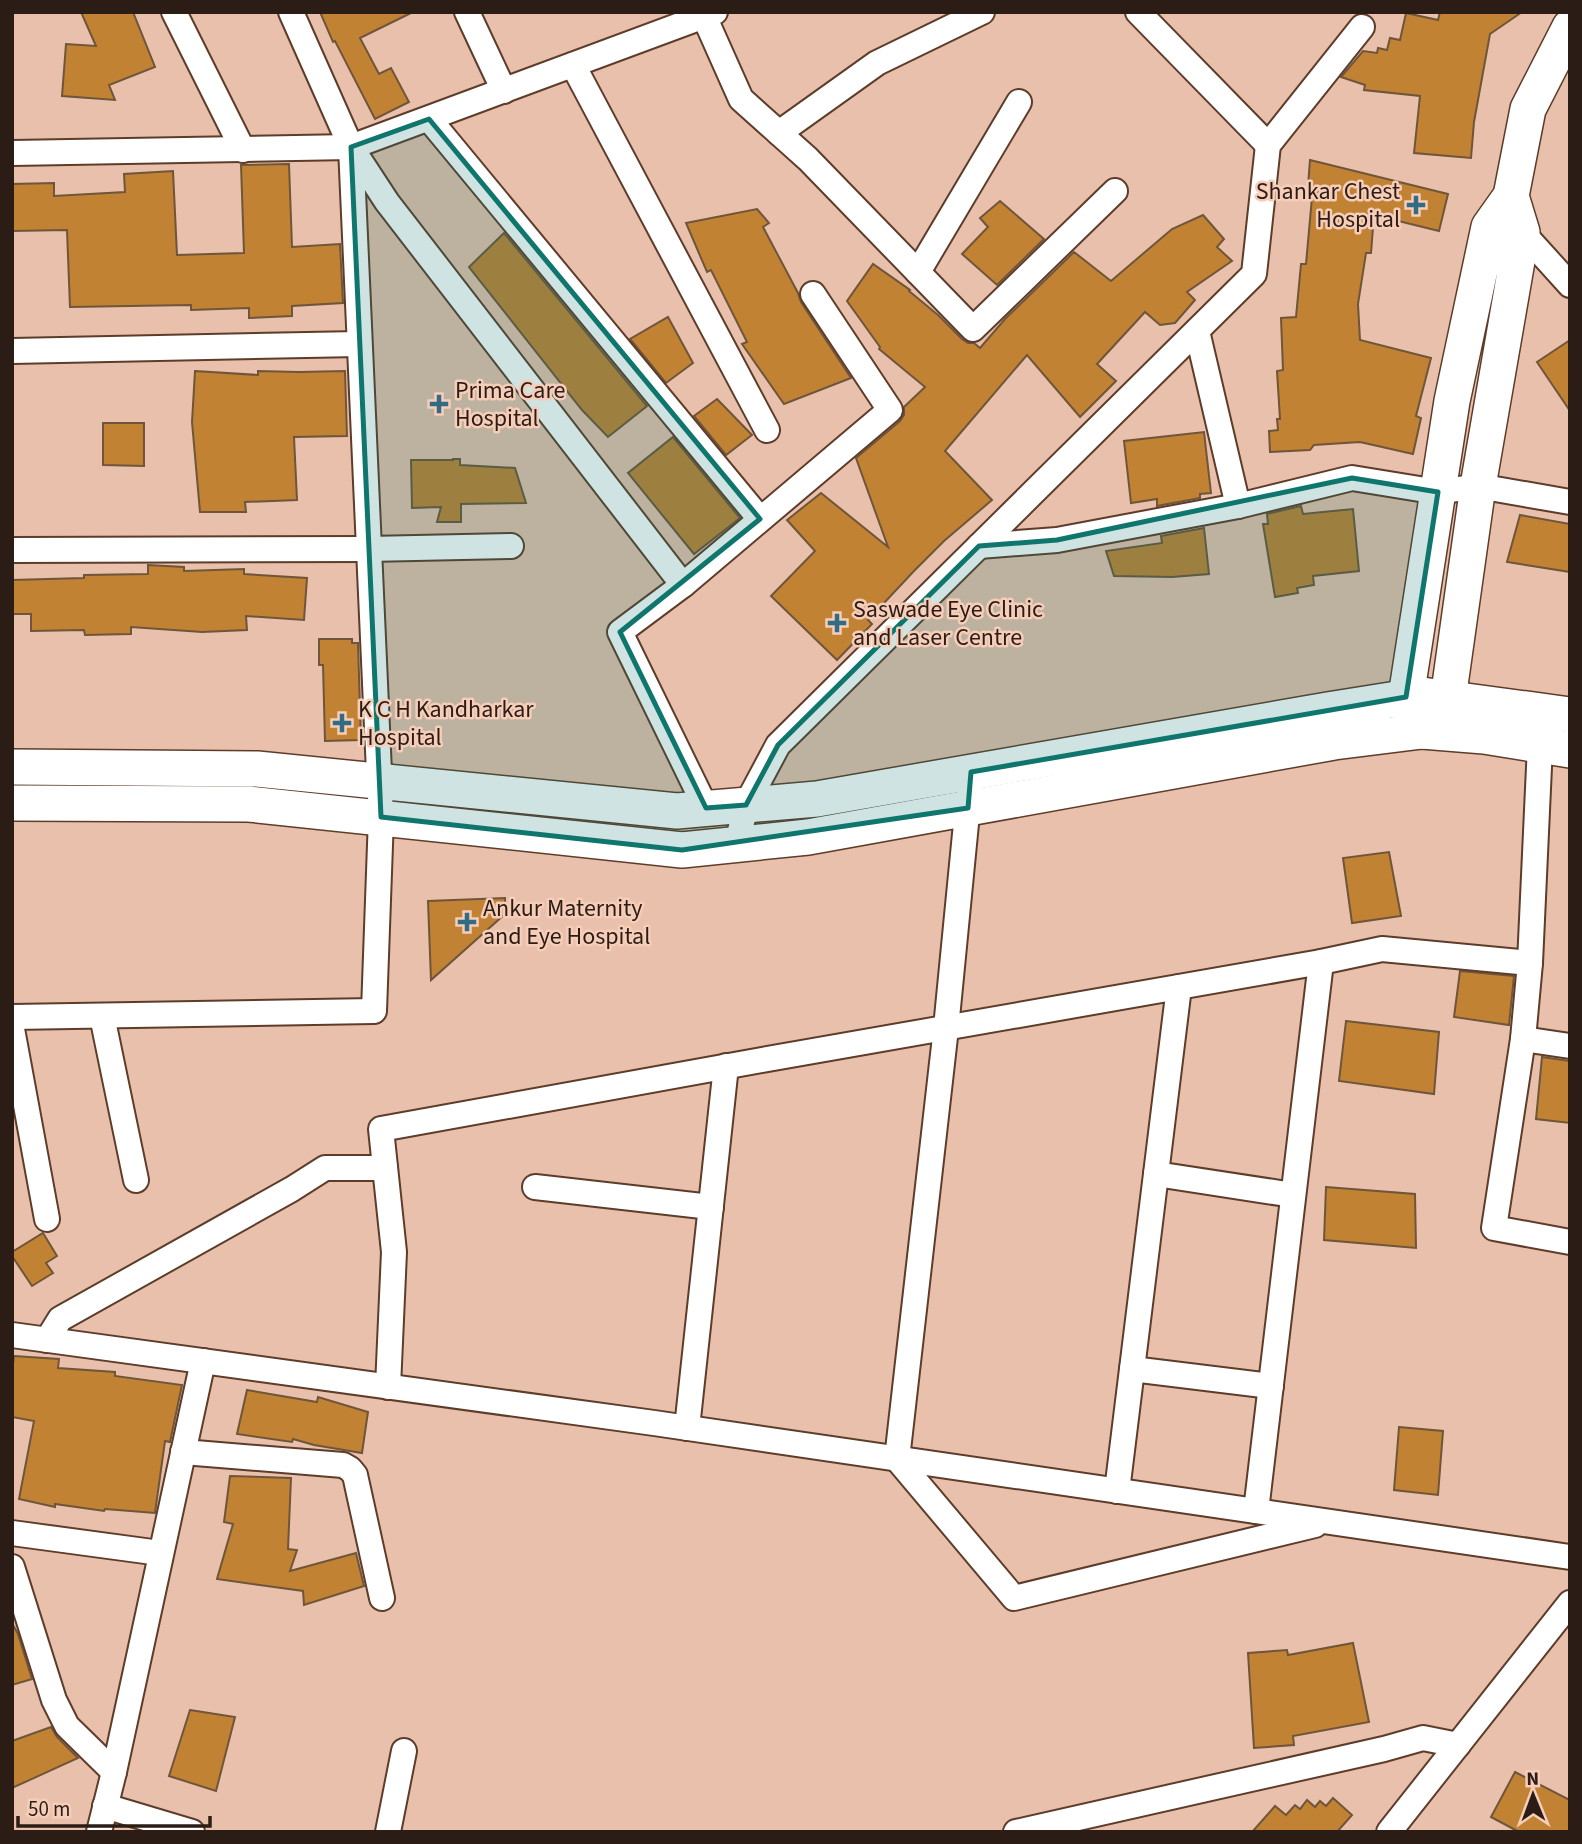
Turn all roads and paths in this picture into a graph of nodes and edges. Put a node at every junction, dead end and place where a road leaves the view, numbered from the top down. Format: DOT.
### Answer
graph roads {
  1 [pos="174,12"];
  2 [pos="291,12"];
  3 [pos="467,12"];
  4 [pos="982,12"];
  5 [pos="1138,12"];
  6 [pos="709,14"];
  7 [pos="666,21"];
  8 [pos="1362,27"];
  9 [pos="1570,27"];
  10 [pos="573,65"];
  11 [pos="505,91"];
  12 [pos="1019,102"];
  13 [pos="429,119"];
  14 [pos="779,133"];
  15 [pos="1268,145"];
  16 [pos="351,147"];
  17 [pos="243,150"];
  18 [pos="12,153"];
  19 [pos="1115,191"];
  20 [pos="1506,229"];
  21 [pos="918,272"];
  22 [pos="1570,285"];
  23 [pos="813,294"];
  24 [pos="1197,331"];
  25 [pos="359,344"];
  26 [pos="12,351"];
  27 [pos="767,429"];
  28 [pos="1478,486"];
  29 [pos="1438,492"];
  30 [pos="1570,502"];
  31 [pos="1238,506"];
  32 [pos="760,519"];
  33 [pos="511,546"];
  34 [pos="979,546"];
  35 [pos="368,549"];
  36 [pos="12,550"];
  37 [pos="683,585"];
  38 [pos="1406,697"];
  39 [pos="1448,699"];
  40 [pos="1570,715"];
  41 [pos="1422,731"];
  42 [pos="1555,748"];
  43 [pos="12,767"];
  44 [pos="971,772"];
  45 [pos="379,781"];
  46 [pos="12,803"];
  47 [pos="746,805"];
  48 [pos="706,808"];
  49 [pos="968,808"];
  50 [pos="381,817"];
  51 [pos="737,844"];
  52 [pos="1321,962"];
  53 [pos="1530,963"];
  54 [pos="1179,987"];
  55 [pos="102,1016"];
  56 [pos="12,1017"];
  57 [pos="946,1028"];
  58 [pos="12,1029"];
  59 [pos="1523,1039"];
  60 [pos="1570,1045"];
  61 [pos="726,1066"];
  62 [pos="385,1168"];
  63 [pos="1156,1174"];
  64 [pos="136,1180"];
  65 [pos="535,1187"];
  66 [pos="1293,1195"];
  67 [pos="711,1206"];
  68 [pos="47,1219"];
  69 [pos="1570,1242"];
  70 [pos="12,1335"];
  71 [pos="47,1340"];
  72 [pos="203,1361"];
  73 [pos="1132,1369"];
  74 [pos="1270,1386"];
  75 [pos="388,1387"];
  76 [pos="687,1428"];
  77 [pos="183,1452"];
  78 [pos="897,1459"];
  79 [pos="1117,1491"];
  80 [pos="1256,1511"];
  81 [pos="1328,1522"];
  82 [pos="12,1533"];
  83 [pos="160,1553"];
  84 [pos="1570,1557"];
  85 [pos="12,1567"];
  86 [pos="382,1598"];
  87 [pos="1570,1603"];
  88 [pos="1458,1745"];
  89 [pos="404,1751"];
  90 [pos="114,1772"];
  91 [pos="105,1806"];
  92 [pos="1396,1830"];
  93 [pos="99,1832"];
  94 [pos="192,1832"];
  95 [pos="388,1832"];
  96 [pos="1016,1832"];
  1 -- 17 [label="street"];
  2 -- 16 [label="street"];
  3 -- 11 [label="street"];
  4 -- 14 [label="street"];
  5 -- 15 [label="street"];
  6 -- 7 [label="street"];
  6 -- 14 [label="street"];
  7 -- 10 [label="street"];
  8 -- 15 [label="street"];
  9 -- 20 [label="street"];
  10 -- 11 [label="street"];
  10 -- 27 [label="street"];
  11 -- 13 [label="street"];
  12 -- 21 [label="street"];
  13 -- 16 [label="street"];
  13 -- 32 [label="street"];
  14 -- 21 [label="street"];
  15 -- 24 [label="street"];
  16 -- 17 [label="street"];
  16 -- 25 [label="street"];
  16 -- 37 [label="street"];
  17 -- 18 [label="street"];
  19 -- 21 [label="street"];
  20 -- 22 [label="street"];
  20 -- 28 [label="street"];
  20 -- 29 [label="street"];
  23 -- 32 [label="street"];
  24 -- 31 [label="street"];
  24 -- 34 [label="street"];
  25 -- 26 [label="street"];
  25 -- 35 [label="street"];
  28 -- 29 [label="street"];
  28 -- 30 [label="street"];
  28 -- 39 [label="street"];
  29 -- 31 [label="street"];
  29 -- 38 [label="street"];
  31 -- 34 [label="street"];
  32 -- 37 [label="street"];
  33 -- 35 [label="street"];
  34 -- 47 [label="street"];
  35 -- 36 [label="street"];
  35 -- 45 [label="street"];
  37 -- 48 [label="street"];
  38 -- 39 [label="street"];
  38 -- 41 [label="street"];
  38 -- 44 [label="street"];
  39 -- 40 [label="street"];
  39 -- 41 [label="street"];
  41 -- 42 [label="street"];
  41 -- 49 [label="street"];
  42 -- 53 [label="street"];
  43 -- 45 [label="street"];
  44 -- 47 [label="street"];
  44 -- 49 [label="street"];
  45 -- 48 [label="street"];
  45 -- 50 [label="street"];
  46 -- 50 [label="street"];
  47 -- 48 [label="street"];
  47 -- 51 [label="street"];
  49 -- 51 [label="street"];
  49 -- 57 [label="street"];
  50 -- 51 [label="street"];
  50 -- 55 [label="street"];
  52 -- 53 [label="street"];
  52 -- 54 [label="street"];
  52 -- 66 [label="street"];
  53 -- 59 [label="street"];
  54 -- 57 [label="street"];
  54 -- 63 [label="street"];
  55 -- 56 [label="street"];
  55 -- 64 [label="street"];
  57 -- 61 [label="street"];
  57 -- 78 [label="street"];
  58 -- 68 [label="street"];
  59 -- 60 [label="street"];
  59 -- 69 [label="street"];
  61 -- 62 [label="street"];
  61 -- 67 [label="street"];
  62 -- 71 [label="street"];
  62 -- 75 [label="street"];
  63 -- 66 [label="street"];
  63 -- 73 [label="street"];
  65 -- 67 [label="street"];
  66 -- 74 [label="street"];
  67 -- 76 [label="street"];
  70 -- 71 [label="street"];
  71 -- 72 [label="street"];
  72 -- 75 [label="street"];
  72 -- 77 [label="street"];
  73 -- 74 [label="street"];
  73 -- 79 [label="street"];
  74 -- 80 [label="street"];
  75 -- 76 [label="street"];
  76 -- 78 [label="street"];
  77 -- 83 [label="street"];
  77 -- 86 [label="street"];
  78 -- 79 [label="street"];
  78 -- 81 [label="street"];
  79 -- 80 [label="street"];
  80 -- 81 [label="street"];
  81 -- 84 [label="street"];
  82 -- 83 [label="street"];
  83 -- 90 [label="street"];
  85 -- 90 [label="street"];
  87 -- 88 [label="street"];
  88 -- 92 [label="street"];
  88 -- 96 [label="street"];
  89 -- 95 [label="street"];
  90 -- 91 [label="street"];
  91 -- 93 [label="street"];
  91 -- 94 [label="street"];
}
